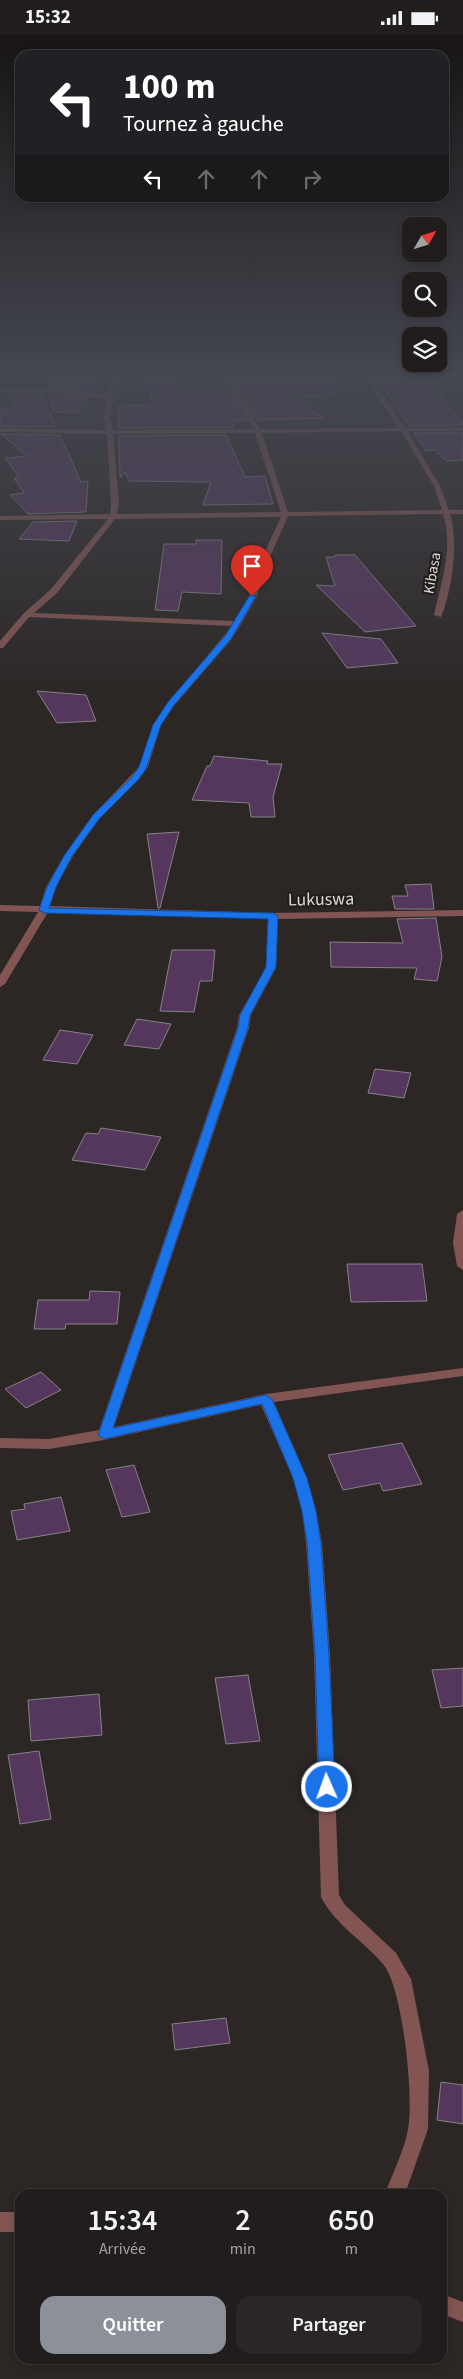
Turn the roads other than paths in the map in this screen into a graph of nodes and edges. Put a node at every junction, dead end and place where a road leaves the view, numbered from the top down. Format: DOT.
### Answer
graph roads {
  1 [pos="114,484"];
  2 [pos="275,484"];
  3 [pos="436,484"];
  4 [pos="446,512"];
  5 [pos="463,512"];
  6 [pos="285,514"];
  7 [pos="113,517"];
  8 [pos="0,518"];
  9 [pos="27,615"];
  10 [pos="438,615"];
  11 [pos="237,624"];
  12 [pos="0,646"];
  13 [pos="0,908"];
  14 [pos="44,910"];
  15 [pos="463,913"];
  16 [pos="273,916"];
  17 [pos="0,984"];
  18 [pos="463,1214"];
  19 [pos="463,1266"];
  20 [pos="463,1372"];
  21 [pos="266,1399"];
  22 [pos="104,1435"];
  23 [pos="0,1443"];
  24 [pos="397,2189"];
  25 [pos="0,2221"];
  26 [pos="15,2222"];
  27 [pos="447,2306"];
  28 [pos="463,2312"];
  1 -- 7 [label="street"];
  2 -- 6 [label="street"];
  3 -- 4 [label="street, Kibasa"];
  4 -- 5 [label="street"];
  4 -- 6 [label="street"];
  4 -- 10 [label="street, Kibasa"];
  6 -- 7 [label="street"];
  6 -- 11 [label="street"];
  7 -- 8 [label="street"];
  7 -- 9 [label="street"];
  9 -- 11 [label="street"];
  9 -- 12 [label="street"];
  11 -- 14 [label="street"];
  13 -- 14 [label="street, Lukuswa"];
  14 -- 16 [label="street, Lukuswa"];
  14 -- 17 [label="street"];
  15 -- 16 [label="street, Lukuswa"];
  16 -- 22 [label="street"];
  18 -- 19 [label="street"];
  20 -- 21 [label="street"];
  21 -- 22 [label="street"];
  21 -- 24 [label="street"];
  22 -- 23 [label="street"];
  25 -- 26 [label="street"];
  27 -- 28 [label="street"];
}
